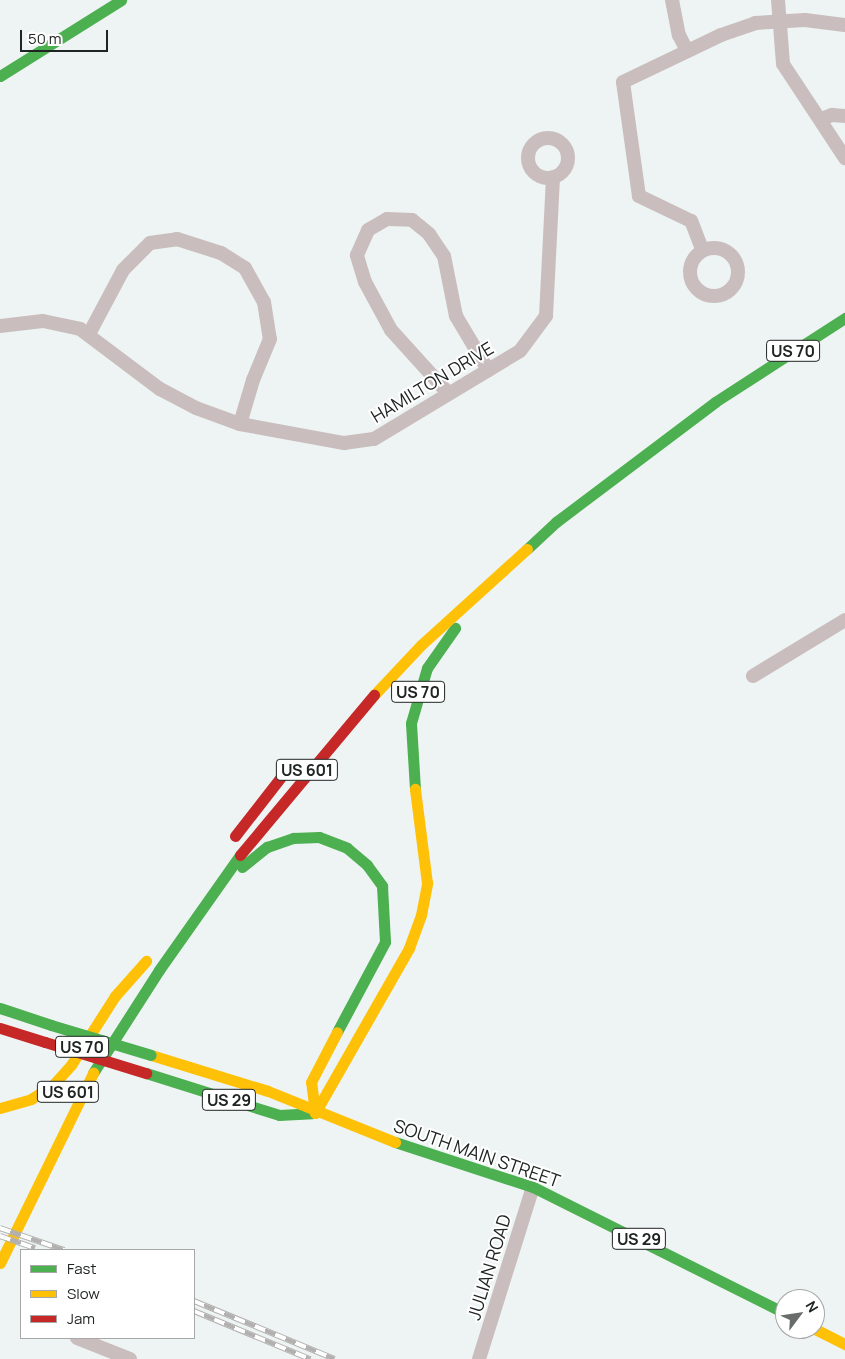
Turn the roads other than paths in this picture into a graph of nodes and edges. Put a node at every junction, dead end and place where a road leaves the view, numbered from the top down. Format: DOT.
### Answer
graph roads {
  1 [pos="121,0"];
  2 [pos="672,0"];
  3 [pos="778,0"];
  4 [pos="780,19"];
  5 [pos="845,25"];
  6 [pos="687,51"];
  7 [pos="0,76"];
  8 [pos="845,116"];
  9 [pos="820,119"];
  10 [pos="845,158"];
  11 [pos="553,177"];
  12 [pos="702,249"];
  13 [pos="845,318"];
  14 [pos="0,326"];
  15 [pos="89,334"];
  16 [pos="488,370"];
  17 [pos="742,384"];
  18 [pos="448,393"];
  19 [pos="240,424"];
  20 [pos="845,620"];
  21 [pos="753,676"];
  22 [pos="290,766"];
  23 [pos="229,844"];
  24 [pos="148,957"];
  25 [pos="159,970"];
  26 [pos="0,1008"];
  27 [pos="0,1028"];
  28 [pos="75,1079"];
  29 [pos="0,1108"];
  30 [pos="315,1113"];
  31 [pos="534,1187"];
  32 [pos="0,1263"];
  33 [pos="775,1308"];
  34 [pos="825,1334"];
  35 [pos="80,1339"];
  36 [pos="845,1344"];
  37 [pos="130,1359"];
  38 [pos="480,1359"];
  1 -- 7 [label="main road"];
  2 -- 6 [label="street"];
  3 -- 4 [label="street"];
  4 -- 5 [label="street"];
  4 -- 6 [label="street"];
  4 -- 9 [label="street"];
  6 -- 12 [label="street"];
  8 -- 9 [label="street"];
  9 -- 10 [label="street"];
  11 -- 16 [label="street, HAMILTON DRIVE"];
  13 -- 17 [label="main road, US 70"];
  14 -- 15 [label="street, HAMILTON DRIVE"];
  15 -- 19 [label="street, HAMILTON DRIVE"];
  15 -- 19 [label="street"];
  16 -- 18 [label="street, HAMILTON DRIVE"];
  16 -- 18 [label="street"];
  17 -- 25 [label="main road, US 601"];
  17 -- 30 [label="main road, US 70"];
  18 -- 19 [label="street, HAMILTON DRIVE"];
  20 -- 21 [label="street"];
  22 -- 23 [label="main road"];
  24 -- 28 [label="main road, US 601"];
  24 -- 29 [label="main road, US 70"];
  25 -- 30 [label="main road"];
  25 -- 32 [label="main road, US 601"];
  26 -- 30 [label="main road, SOUTH MAIN STREET / US 29, bridge"];
  27 -- 30 [label="main road, SOUTH MAIN STREET / US 29, bridge"];
  30 -- 31 [label="main road, SOUTH MAIN STREET / US 29"];
  31 -- 33 [label="main road, SOUTH MAIN STREET / US 29"];
  31 -- 38 [label="street, JULIAN ROAD"];
  34 -- 36 [label="main road"];
  35 -- 37 [label="street"];
}
